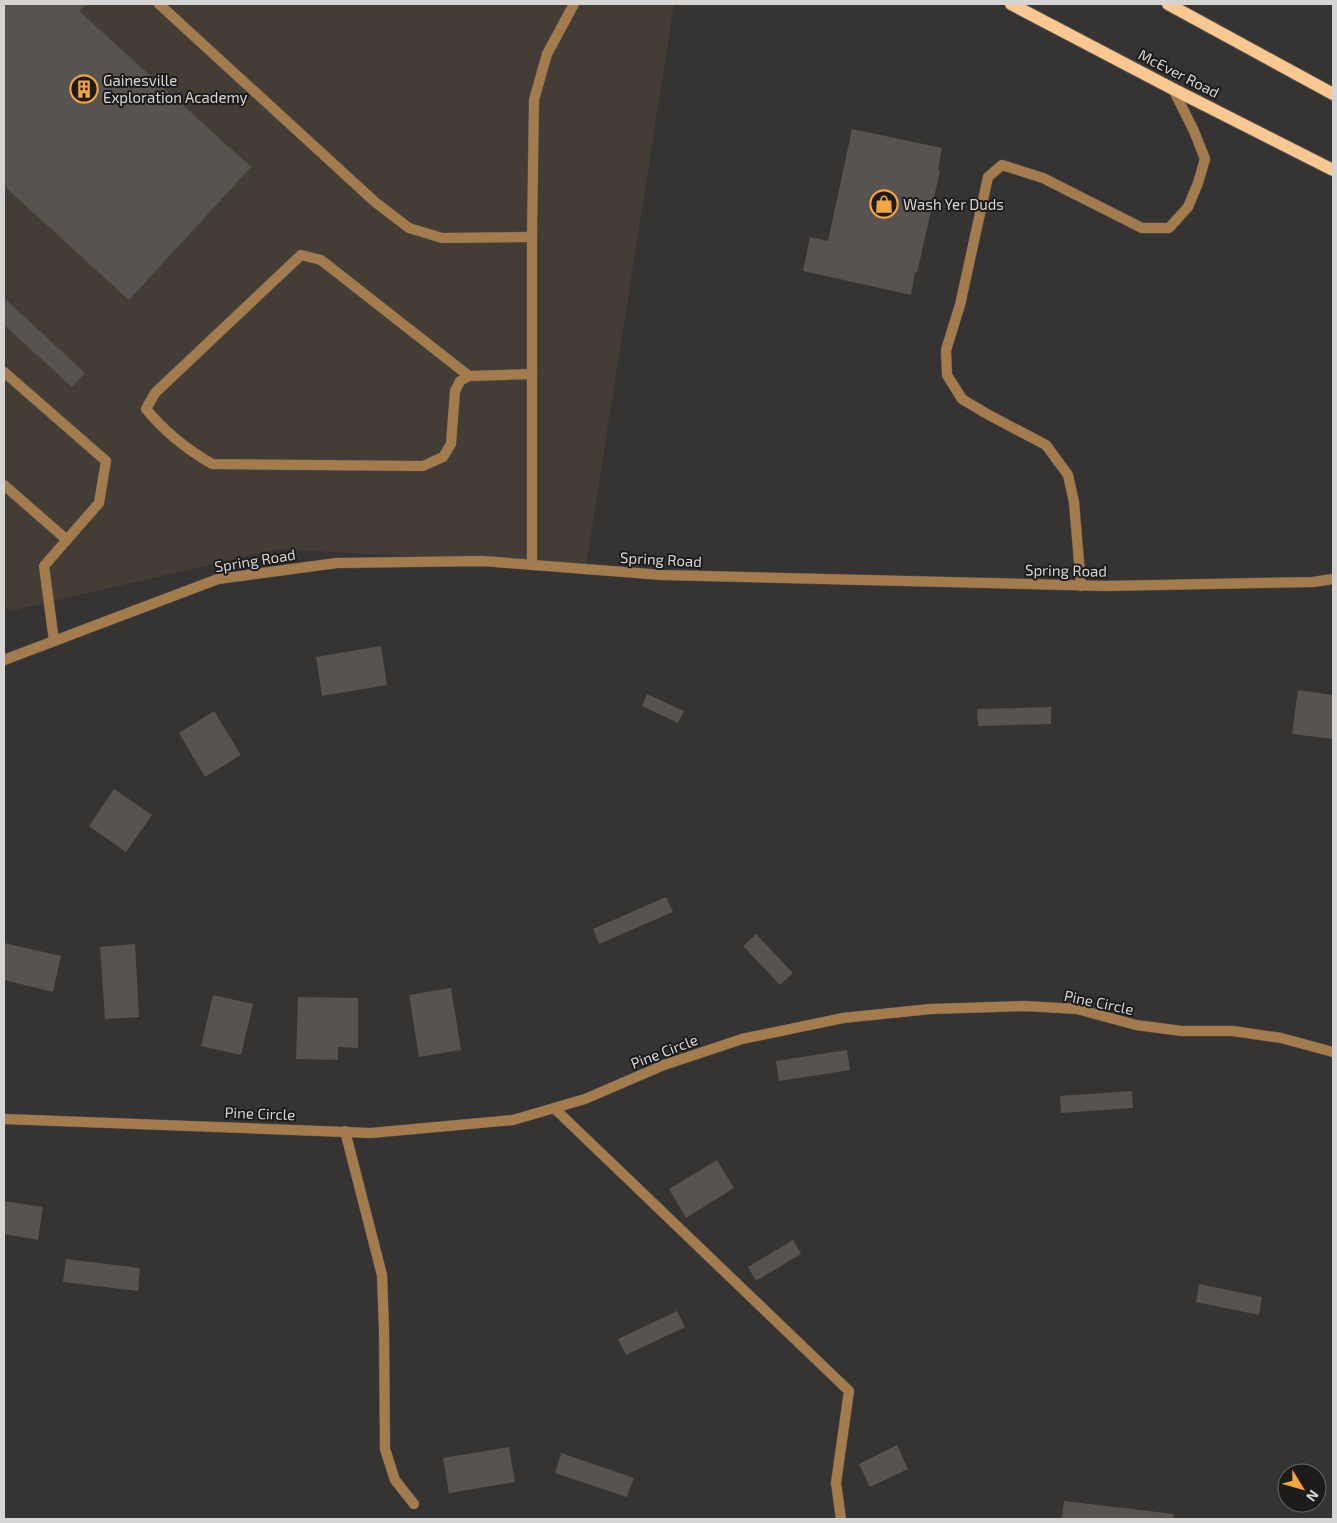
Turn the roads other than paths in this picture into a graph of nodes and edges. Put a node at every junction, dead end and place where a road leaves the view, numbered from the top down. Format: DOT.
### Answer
graph roads {
  1 [pos="160,4"];
  2 [pos="574,4"];
  3 [pos="1010,4"];
  4 [pos="1168,4"];
  5 [pos="1173,89"];
  6 [pos="1333,94"];
  7 [pos="1333,170"];
  8 [pos="532,237"];
  9 [pos="4,372"];
  10 [pos="532,374"];
  11 [pos="469,376"];
  12 [pos="4,485"];
  13 [pos="67,540"];
  14 [pos="532,565"];
  15 [pos="1333,579"];
  16 [pos="1081,586"];
  17 [pos="54,641"];
  18 [pos="4,660"];
  19 [pos="1333,1052"];
  20 [pos="554,1108"];
  21 [pos="4,1119"];
  22 [pos="345,1132"];
  23 [pos="414,1504"];
  24 [pos="841,1519"];
  1 -- 8 [label="street"];
  2 -- 8 [label="street"];
  3 -- 5 [label="main road, McEver Road"];
  4 -- 6 [label="main road"];
  5 -- 7 [label="main road, McEver Road"];
  5 -- 16 [label="street"];
  8 -- 10 [label="street"];
  9 -- 13 [label="street"];
  10 -- 11 [label="street"];
  10 -- 14 [label="street"];
  11 -- 11 [label="street"];
  12 -- 13 [label="street"];
  13 -- 17 [label="street"];
  14 -- 16 [label="street, Spring Road"];
  14 -- 17 [label="street, Spring Road"];
  15 -- 16 [label="street, Spring Road"];
  17 -- 18 [label="street, Spring Road"];
  19 -- 20 [label="street, Pine Circle"];
  20 -- 22 [label="street, Pine Circle"];
  20 -- 24 [label="street"];
  21 -- 22 [label="street, Pine Circle"];
  22 -- 23 [label="street"];
}
